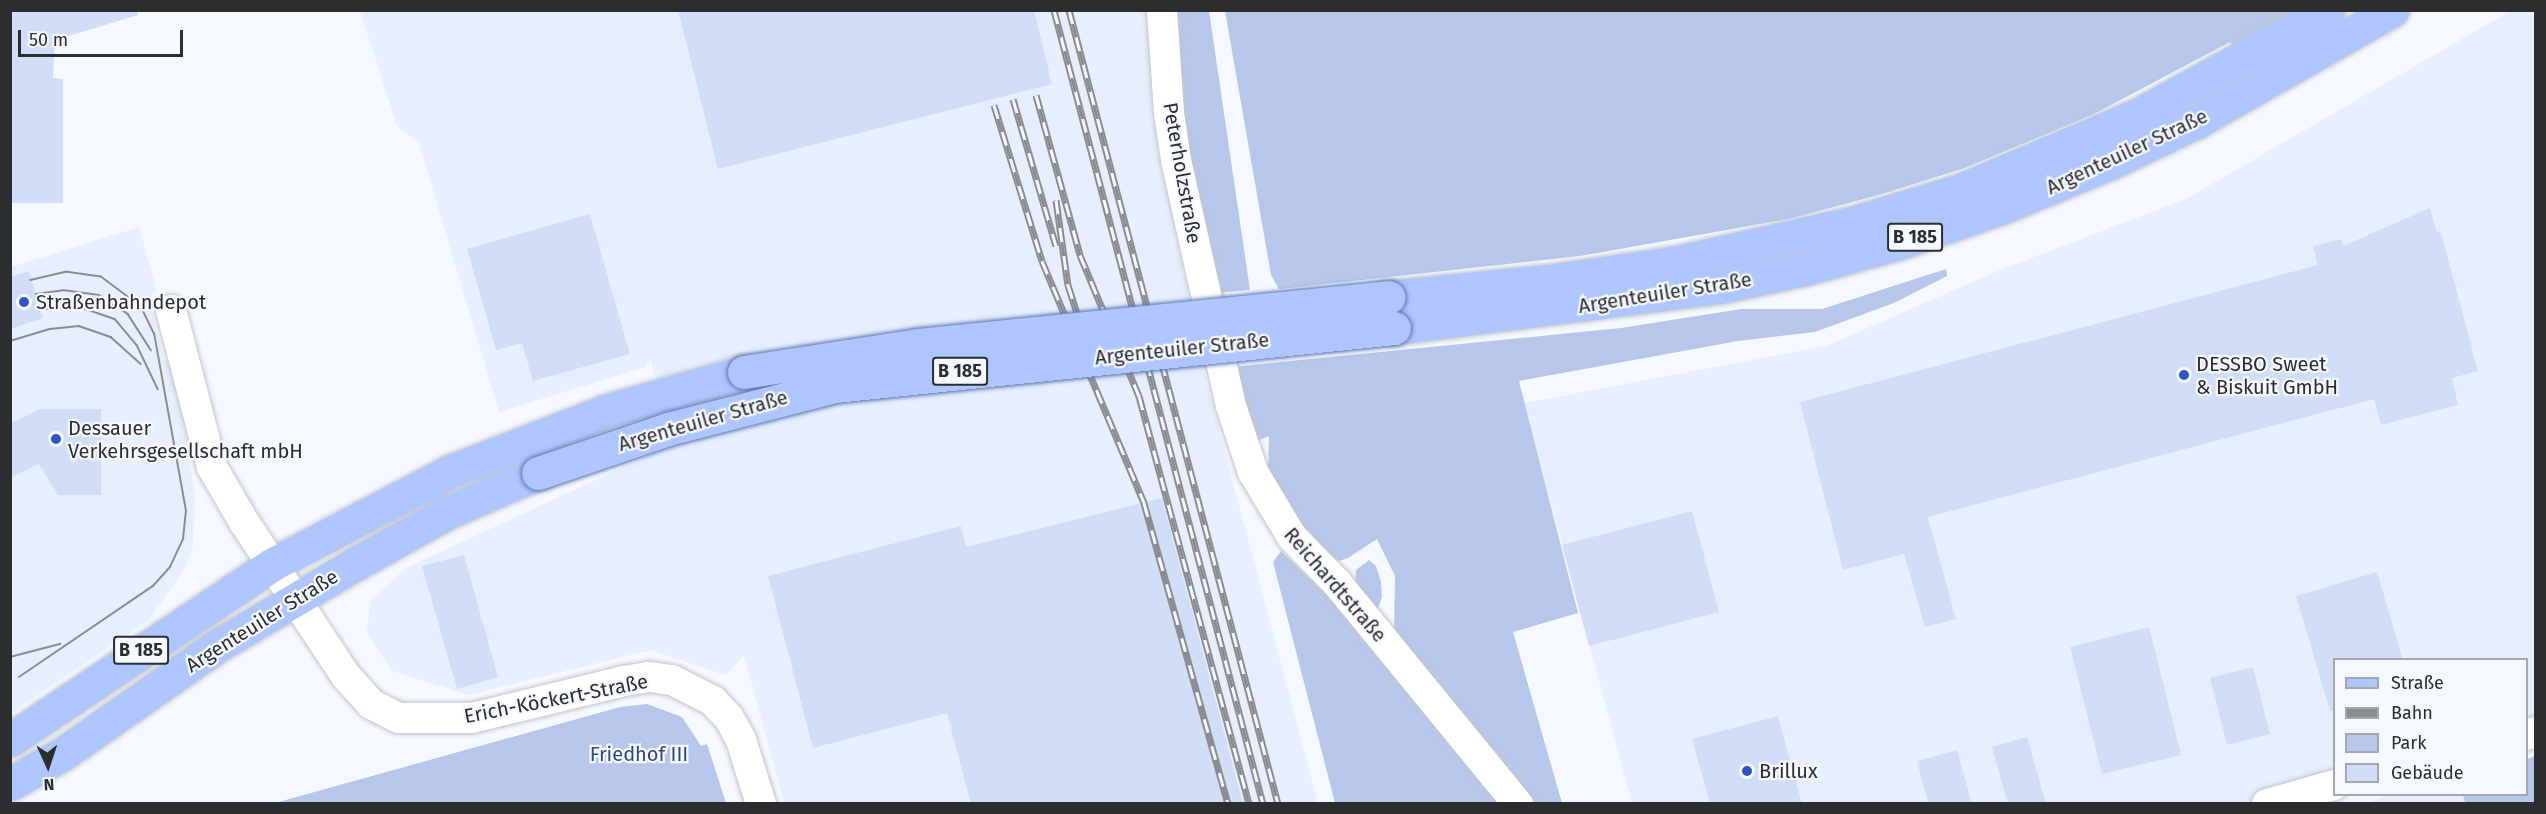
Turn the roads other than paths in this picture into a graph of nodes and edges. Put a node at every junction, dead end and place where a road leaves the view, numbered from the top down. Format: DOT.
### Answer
graph roads {
  1 [pos="1162,10"];
  2 [pos="2328,10"];
  3 [pos="2392,10"];
  4 [pos="171,310"];
  5 [pos="1391,312"];
  6 [pos="1214,333"];
  7 [pos="273,564"];
  8 [pos="296,598"];
  9 [pos="10,740"];
  10 [pos="10,784"];
  11 [pos="2331,792"];
  12 [pos="761,804"];
  13 [pos="1518,804"];
  14 [pos="2267,804"];
  1 -- 6 [label="street, Peterholzstraße"];
  2 -- 5 [label="main road, Argenteuiler Straße / B 185"];
  3 -- 5 [label="main road, Argenteuiler Straße / B 185"];
  4 -- 7 [label="street, Erich-Köckert-Straße"];
  5 -- 7 [label="main road, Argenteuiler Straße / B 185, bridge"];
  5 -- 8 [label="main road, Argenteuiler Straße / B 185, bridge"];
  6 -- 13 [label="street, Reichardtstraße"];
  7 -- 8 [label="street, Erich-Köckert-Straße"];
  7 -- 9 [label="main road, Argenteuiler Straße / B 185"];
  8 -- 10 [label="main road, Argenteuiler Straße / B 185"];
  8 -- 12 [label="street, Erich-Köckert-Straße"];
  11 -- 14 [label="street"];
}
